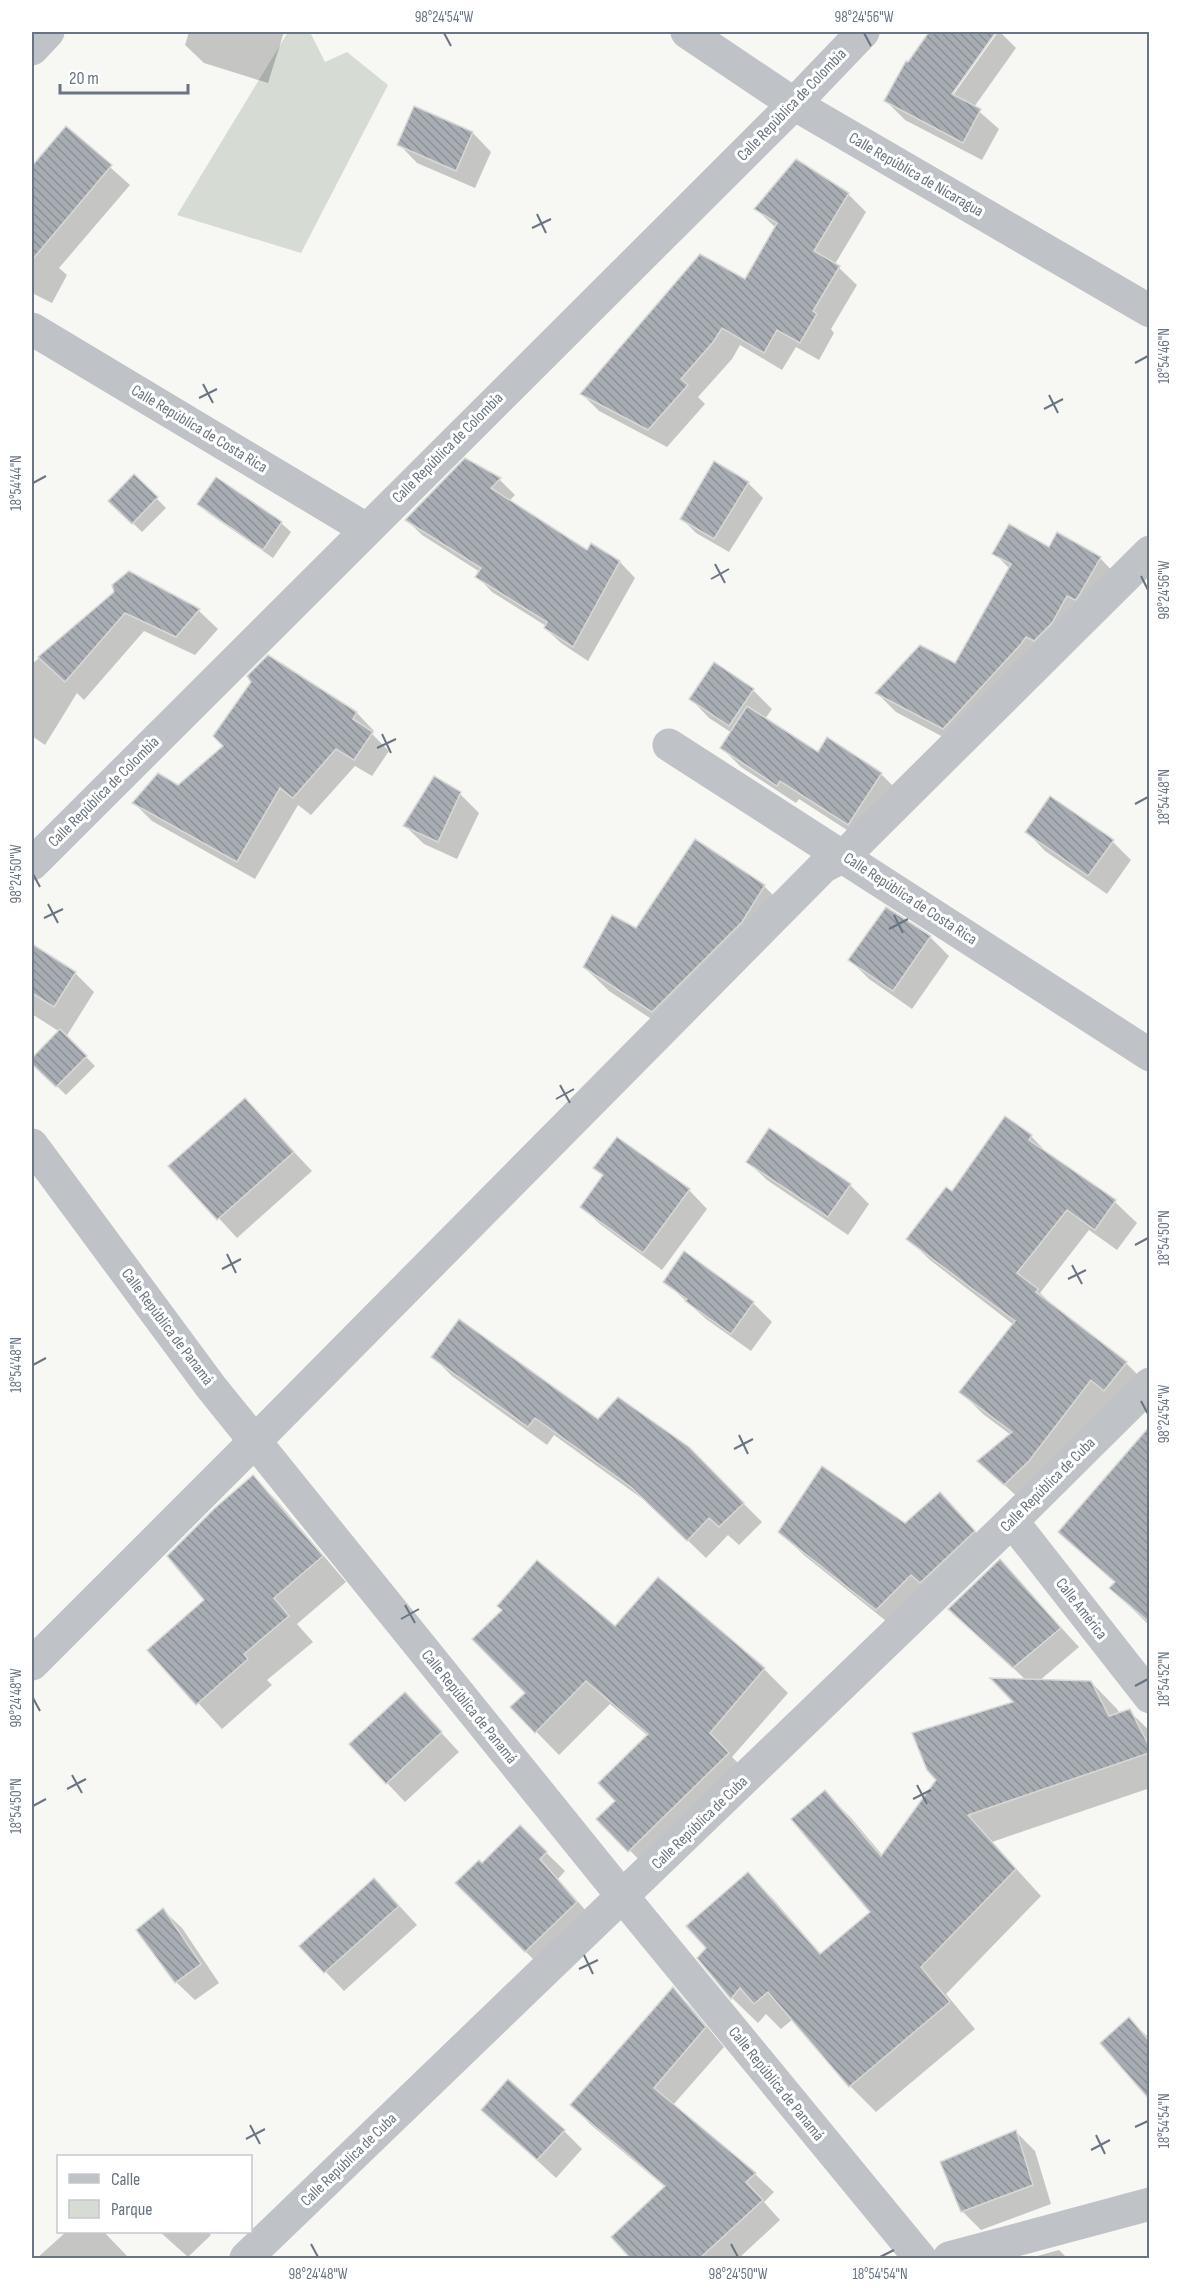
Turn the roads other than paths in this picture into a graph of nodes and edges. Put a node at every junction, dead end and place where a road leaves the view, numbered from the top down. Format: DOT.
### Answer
graph roads {
  1 [pos="48,32"];
  2 [pos="687,32"];
  3 [pos="863,32"];
  4 [pos="32,49"];
  5 [pos="794,104"];
  6 [pos="1149,311"];
  7 [pos="32,329"];
  8 [pos="366,529"];
  9 [pos="1149,552"];
  10 [pos="669,745"];
  11 [pos="844,856"];
  12 [pos="32,864"];
  13 [pos="1149,1055"];
  14 [pos="32,1145"];
  15 [pos="1144,1399"];
  16 [pos="255,1442"];
  17 [pos="1012,1521"];
  18 [pos="32,1664"];
  19 [pos="1149,1697"];
  20 [pos="623,1898"];
  21 [pos="1149,2204"];
  22 [pos="258,2254"];
  23 [pos="920,2259"];
  24 [pos="949,2259"];
  1 -- 4 [label="street"];
  2 -- 5 [label="street, Calle República de Nicaragua"];
  3 -- 5 [label="street, Calle República de Colombia"];
  5 -- 6 [label="street, Calle República de Nicaragua"];
  5 -- 8 [label="street, Calle República de Colombia"];
  7 -- 8 [label="street, Calle República de Costa Rica"];
  8 -- 12 [label="street, Calle República de Colombia"];
  9 -- 11 [label="street"];
  10 -- 11 [label="street, Calle República de Costa Rica"];
  11 -- 13 [label="street, Calle República de Costa Rica"];
  11 -- 16 [label="street"];
  14 -- 16 [label="street, Calle República de Panamá"];
  15 -- 17 [label="street, Calle República de Cuba"];
  16 -- 18 [label="street"];
  16 -- 20 [label="street, Calle República de Panamá"];
  17 -- 19 [label="street, Calle América"];
  17 -- 20 [label="street, Calle República de Cuba"];
  20 -- 22 [label="street, Calle República de Cuba"];
  20 -- 23 [label="street, Calle República de Panamá"];
  21 -- 24 [label="street"];
}
